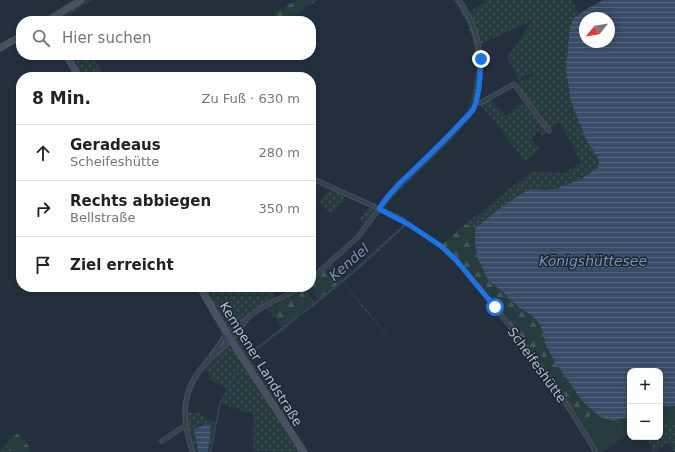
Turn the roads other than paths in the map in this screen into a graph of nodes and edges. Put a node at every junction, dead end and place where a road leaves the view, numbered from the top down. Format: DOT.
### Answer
graph roads {
  1 [pos="81,0"];
  2 [pos="459,0"];
  3 [pos="56,16"];
  4 [pos="16,39"];
  5 [pos="0,48"];
  6 [pos="69,60"];
  7 [pos="76,72"];
  8 [pos="476,103"];
  9 [pos="549,131"];
  10 [pos="316,180"];
  11 [pos="379,209"];
  12 [pos="316,275"];
  13 [pos="203,292"];
  14 [pos="292,292"];
  15 [pos="229,338"];
  16 [pos="186,425"];
  17 [pos="162,441"];
  18 [pos="192,452"];
  19 [pos="304,452"];
  20 [pos="596,452"];
  1 -- 3 [label="street"];
  2 -- 8 [label="street"];
  4 -- 5 [label="street"];
  6 -- 7 [label="street"];
  8 -- 9 [label="street"];
  8 -- 11 [label="street"];
  10 -- 11 [label="street, Scheifeshütte"];
  11 -- 12 [label="street"];
  11 -- 20 [label="street, Scheifeshütte"];
  13 -- 15 [label="street, Kempener Landstraße"];
  14 -- 15 [label="street"];
  15 -- 16 [label="street"];
  15 -- 19 [label="street, Kempener Landstraße"];
  16 -- 17 [label="street"];
  16 -- 18 [label="street"];
}
